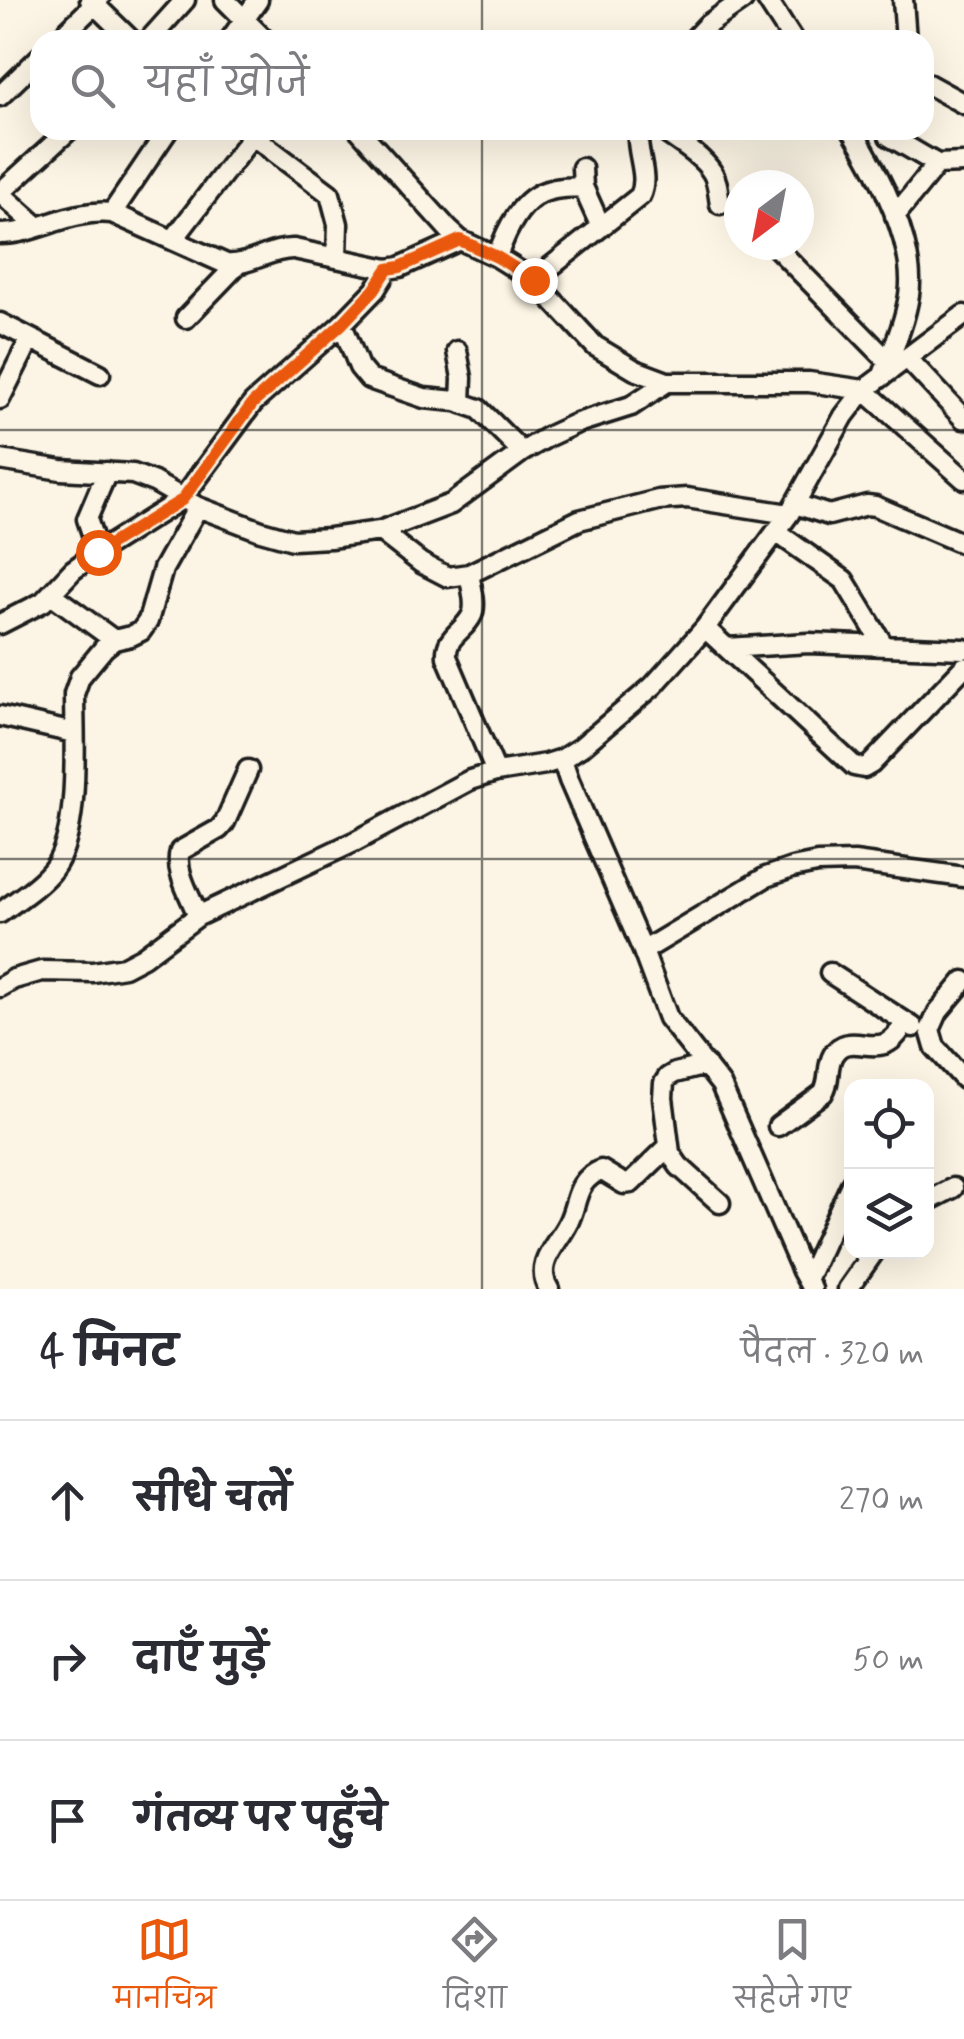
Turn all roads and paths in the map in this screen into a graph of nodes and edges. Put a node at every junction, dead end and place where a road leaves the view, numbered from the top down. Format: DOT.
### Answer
graph roads {
  1 [pos="185,0"];
  2 [pos="225,0"];
  3 [pos="258,0"];
  4 [pos="743,0"];
  5 [pos="903,0"];
  6 [pos="95,1"];
  7 [pos="774,4"];
  8 [pos="244,20"];
  9 [pos="67,30"];
  10 [pos="122,30"];
  11 [pos="159,30"];
  12 [pos="237,30"];
  13 [pos="254,30"];
  14 [pos="703,30"];
  15 [pos="788,30"];
  16 [pos="905,30"];
  17 [pos="30,67"];
  18 [pos="934,88"];
  19 [pos="0,96"];
  20 [pos="964,104"];
  21 [pos="57,140"];
  22 [pos="161,140"];
  23 [pos="246,140"];
  24 [pos="262,140"];
  25 [pos="368,140"];
  26 [pos="637,140"];
  27 [pos="675,140"];
  28 [pos="857,140"];
  29 [pos="886,140"];
  30 [pos="902,140"];
  31 [pos="964,163"];
  32 [pos="870,164"];
  33 [pos="938,164"];
  34 [pos="582,168"];
  35 [pos="584,187"];
  36 [pos="0,193"];
  37 [pos="720,204"];
  38 [pos="112,213"];
  39 [pos="895,216"];
  40 [pos="37,226"];
  41 [pos="601,227"];
  42 [pos="0,234"];
  43 [pos="173,240"];
  44 [pos="460,240"];
  45 [pos="337,257"];
  46 [pos="497,257"];
  47 [pos="789,260"];
  48 [pos="238,264"];
  49 [pos="388,269"];
  50 [pos="534,280"];
  51 [pos="964,315"];
  52 [pos="186,318"];
  53 [pos="0,324"];
  54 [pos="342,324"];
  55 [pos="30,339"];
  56 [pos="458,351"];
  57 [pos="893,365"];
  58 [pos="100,374"];
  59 [pos="667,382"];
  60 [pos="864,390"];
  61 [pos="1,393"];
  62 [pos="460,402"];
  63 [pos="964,419"];
  64 [pos="522,452"];
  65 [pos="0,460"];
  66 [pos="108,472"];
  67 [pos="964,480"];
  68 [pos="190,503"];
  69 [pos="792,509"];
  70 [pos="380,530"];
  71 [pos="776,532"];
  72 [pos="964,544"];
  73 [pos="98,552"];
  74 [pos="469,574"];
  75 [pos="52,594"];
  76 [pos="0,624"];
  77 [pos="705,628"];
  78 [pos="114,640"];
  79 [pos="884,646"];
  80 [pos="727,648"];
  81 [pos="964,649"];
  82 [pos="964,667"];
  83 [pos="0,716"];
  84 [pos="74,734"];
  85 [pos="562,759"];
  86 [pos="248,770"];
  87 [pos="496,772"];
  88 [pos="964,877"];
  89 [pos="0,914"];
  90 [pos="198,916"];
  91 [pos="642,951"];
  92 [pos="830,973"];
  93 [pos="964,981"];
  94 [pos="0,988"];
  95 [pos="907,1023"];
  96 [pos="931,1038"];
  97 [pos="706,1065"];
  98 [pos="964,1079"];
  99 [pos="778,1126"];
  100 [pos="668,1146"];
  101 [pos="953,1188"];
  102 [pos="934,1198"];
  103 [pos="844,1201"];
  104 [pos="720,1204"];
  105 [pos="869,1259"];
  106 [pos="809,1284"];
  107 [pos="549,1289"];
  108 [pos="848,1289"];
  1 -- 11 [label="street"];
  2 -- 8 [label="street"];
  3 -- 8 [label="street"];
  4 -- 14 [label="street"];
  5 -- 16 [label="street"];
  6 -- 9 [label="street"];
  6 -- 10 [label="street"];
  7 -- 15 [label="street"];
  8 -- 12 [label="street"];
  8 -- 13 [label="street"];
  17 -- 19 [label="street"];
  18 -- 20 [label="street"];
  21 -- 36 [label="street"];
  22 -- 38 [label="street"];
  23 -- 43 [label="street"];
  24 -- 45 [label="street"];
  25 -- 44 [label="street"];
  26 -- 41 [label="street"];
  27 -- 37 [label="street"];
  28 -- 32 [label="street"];
  29 -- 32 [label="street"];
  30 -- 33 [label="street"];
  31 -- 33 [label="street"];
  32 -- 39 [label="street"];
  33 -- 39 [label="street"];
  34 -- 35 [label="street"];
  35 -- 41 [label="street"];
  35 -- 46 [label="street"];
  36 -- 40 [label="street"];
  38 -- 40 [label="street"];
  38 -- 43 [label="street"];
  39 -- 57 [label="street"];
  40 -- 42 [label="street"];
  41 -- 50 [label="street"];
  43 -- 48 [label="street"];
  44 -- 46 [label="street"];
  44 -- 49 [label="street"];
  45 -- 48 [label="street"];
  45 -- 49 [label="street"];
  46 -- 50 [label="street"];
  47 -- 57 [label="street"];
  48 -- 52 [label="street"];
  49 -- 54 [label="street"];
  50 -- 59 [label="street"];
  51 -- 57 [label="street"];
  53 -- 55 [label="street"];
  54 -- 62 [label="street"];
  54 -- 68 [label="street"];
  55 -- 58 [label="street"];
  55 -- 61 [label="street"];
  56 -- 62 [label="street"];
  57 -- 60 [label="street"];
  57 -- 63 [label="street"];
  59 -- 60 [label="street"];
  59 -- 64 [label="street"];
  60 -- 67 [label="street"];
  60 -- 69 [label="street"];
  62 -- 64 [label="street"];
  64 -- 70 [label="street"];
  65 -- 66 [label="street"];
  66 -- 68 [label="street"];
  66 -- 73 [label="street"];
  68 -- 70 [label="street"];
  68 -- 73 [label="street"];
  68 -- 78 [label="street"];
  69 -- 71 [label="street"];
  69 -- 72 [label="street"];
  69 -- 74 [label="street"];
  70 -- 74 [label="street"];
  71 -- 77 [label="street"];
  71 -- 79 [label="street"];
  73 -- 75 [label="street"];
  74 -- 87 [label="street"];
  75 -- 76 [label="street"];
  75 -- 78 [label="street"];
  77 -- 80 [label="street"];
  77 -- 85 [label="street"];
  78 -- 84 [label="street"];
  79 -- 80 [label="street"];
  79 -- 81 [label="street"];
  80 -- 82 [label="street"];
  83 -- 84 [label="street"];
  84 -- 89 [label="street"];
  85 -- 87 [label="street"];
  85 -- 91 [label="street"];
  86 -- 90 [label="street"];
  87 -- 90 [label="street"];
  88 -- 91 [label="street"];
  90 -- 94 [label="street"];
  91 -- 97 [label="street"];
  92 -- 95 [label="street"];
  93 -- 96 [label="street"];
  95 -- 96 [label="street"];
  95 -- 99 [label="street"];
  96 -- 98 [label="street"];
  97 -- 100 [label="street"];
  97 -- 106 [label="street"];
  100 -- 104 [label="street"];
  100 -- 107 [label="street"];
  101 -- 102 [label="street"];
  103 -- 106 [label="street"];
  105 -- 108 [label="street"];
}
